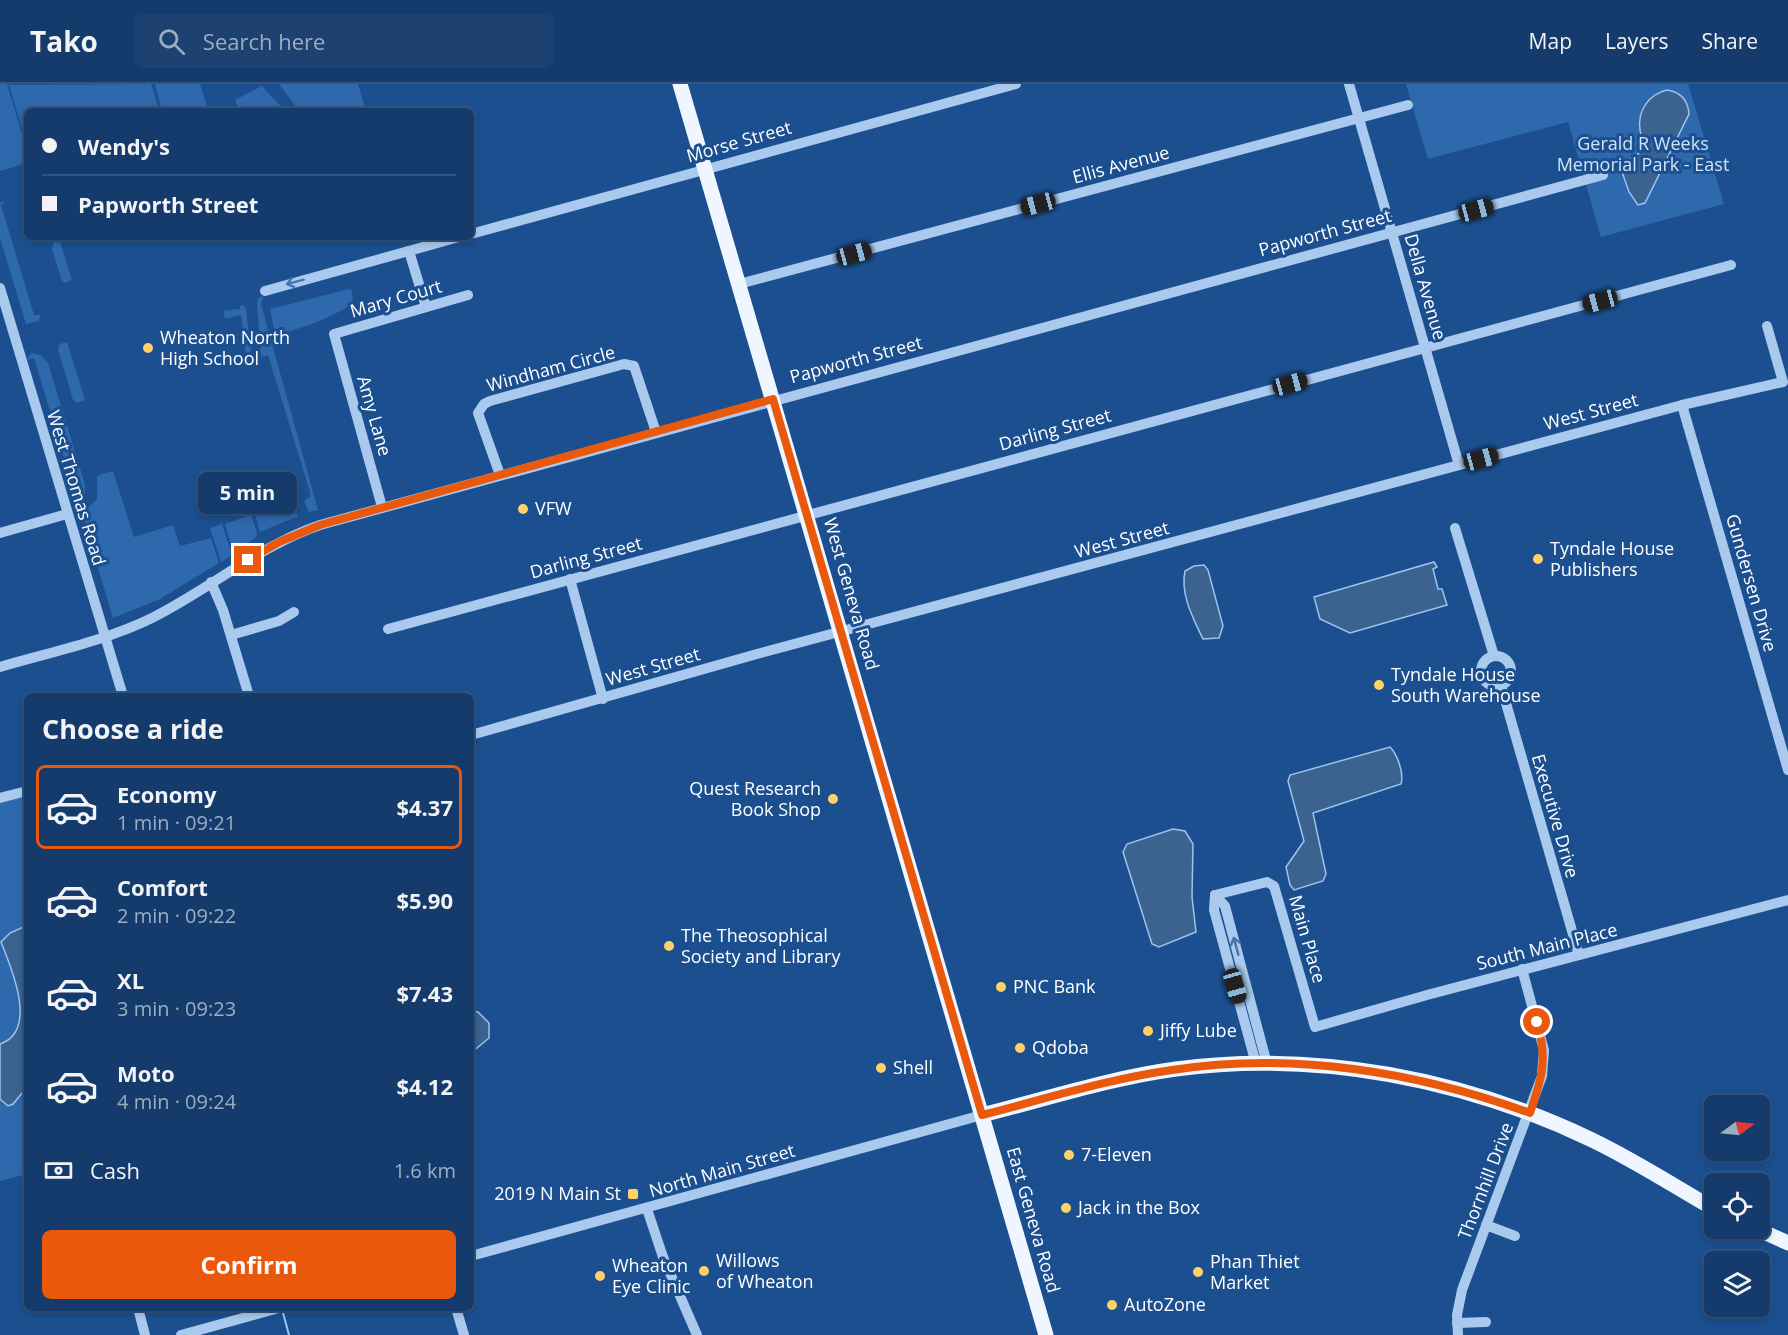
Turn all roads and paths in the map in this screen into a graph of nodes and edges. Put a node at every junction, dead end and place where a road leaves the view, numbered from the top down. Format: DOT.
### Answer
graph roads {
  1 [pos="680,84"];
  2 [pos="1016,84"];
  3 [pos="1349,84"];
  4 [pos="1408,105"];
  5 [pos="1359,118"];
  6 [pos="705,169"];
  7 [pos="1603,175"];
  8 [pos="1392,232"];
  9 [pos="474,233"];
  10 [pos="448,240"];
  11 [pos="409,251"];
  12 [pos="1731,265"];
  13 [pos="739,284"];
  14 [pos="0,288"];
  15 [pos="265,291"];
  16 [pos="468,295"];
  17 [pos="426,307"];
  18 [pos="1767,326"];
  19 [pos="334,334"];
  20 [pos="1425,348"];
  21 [pos="773,399"];
  22 [pos="1682,405"];
  23 [pos="656,432"];
  24 [pos="1459,465"];
  25 [pos="500,475"];
  26 [pos="382,507"];
  27 [pos="67,514"];
  28 [pos="807,514"];
  29 [pos="1455,528"];
  30 [pos="0,533"];
  31 [pos="570,579"];
  32 [pos="211,582"];
  33 [pos="294,612"];
  34 [pos="388,630"];
  35 [pos="842,633"];
  36 [pos="231,635"];
  37 [pos="104,637"];
  38 [pos="1494,656"];
  39 [pos="0,667"];
  40 [pos="1501,686"];
  41 [pos="122,693"];
  42 [pos="248,693"];
  43 [pos="603,699"];
  44 [pos="474,734"];
  45 [pos="1788,771"];
  46 [pos="24,792"];
  47 [pos="0,798"];
  48 [pos="1788,900"];
  49 [pos="1579,955"];
  50 [pos="1522,969"];
  51 [pos="1315,1027"];
  52 [pos="1262,1064"];
  53 [pos="1530,1113"];
  54 [pos="982,1115"];
  55 [pos="1704,1203"];
  56 [pos="647,1209"];
  57 [pos="1486,1225"];
  58 [pos="1770,1235"];
  59 [pos="1515,1236"];
  60 [pos="1788,1243"];
  61 [pos="474,1255"];
  62 [pos="139,1311"];
  63 [pos="269,1311"];
  64 [pos="457,1311"];
  65 [pos="1486,1322"];
  66 [pos="1457,1323"];
  67 [pos="146,1335"];
  68 [pos="181,1335"];
  69 [pos="464,1335"];
  70 [pos="698,1335"];
  71 [pos="1046,1335"];
  72 [pos="1458,1335"];
  1 -- 6 [label="main road, West Geneva Road"];
  2 -- 6 [label="street, Morse Street"];
  3 -- 5 [label="street, Della Avenue"];
  4 -- 5 [label="street, Ellis Avenue"];
  5 -- 8 [label="street, Della Avenue"];
  5 -- 13 [label="street, Ellis Avenue"];
  6 -- 9 [label="street, Morse Street"];
  6 -- 13 [label="main road, West Geneva Road"];
  7 -- 8 [label="street, Papworth Street"];
  8 -- 20 [label="street, Della Avenue"];
  8 -- 21 [label="street, Papworth Street"];
  10 -- 11 [label="street"];
  11 -- 15 [label="street, one-way"];
  11 -- 17 [label="street"];
  12 -- 20 [label="street, Darling Street"];
  13 -- 21 [label="main road, West Geneva Road"];
  14 -- 27 [label="street, West Thomas Road"];
  16 -- 17 [label="street, Mary Court"];
  17 -- 19 [label="street, Mary Court"];
  18 -- 22 [label="street, West Street"];
  19 -- 26 [label="street, Amy Lane"];
  20 -- 24 [label="street, Della Avenue"];
  20 -- 28 [label="street, Darling Street"];
  21 -- 23 [label="street, Papworth Street"];
  21 -- 28 [label="main road, West Geneva Road"];
  22 -- 24 [label="street, West Street"];
  22 -- 45 [label="street, Gundersen Drive"];
  23 -- 25 [label="street, Papworth Street"];
  23 -- 25 [label="street, Windham Circle"];
  24 -- 35 [label="street, West Street"];
  25 -- 26 [label="street, Papworth Street"];
  26 -- 32 [label="street, Papworth Street"];
  27 -- 30 [label="street"];
  27 -- 37 [label="street, West Thomas Road"];
  28 -- 31 [label="street, Darling Street"];
  28 -- 35 [label="main road, West Geneva Road"];
  29 -- 38 [label="street"];
  31 -- 34 [label="street, Darling Street"];
  31 -- 43 [label="street"];
  32 -- 36 [label="street"];
  32 -- 37 [label="street, Papworth Street"];
  33 -- 36 [label="street"];
  35 -- 43 [label="street, West Street"];
  35 -- 54 [label="main road, West Geneva Road"];
  36 -- 42 [label="street"];
  37 -- 39 [label="street, Papworth Street"];
  37 -- 41 [label="street, West Thomas Road"];
  38 -- 40 [label="street"];
  38 -- 40 [label="street"];
  40 -- 49 [label="street, Executive Drive"];
  43 -- 44 [label="street, West Street"];
  46 -- 47 [label="street"];
  48 -- 49 [label="street, South Main Place"];
  49 -- 50 [label="street, South Main Place"];
  50 -- 51 [label="street, South Main Place"];
  50 -- 53 [label="street, Thornhill Drive"];
  51 -- 52 [label="street, Main Place"];
  52 -- 53 [label="main road"];
  52 -- 54 [label="main road"];
  53 -- 55 [label="main road"];
  53 -- 57 [label="street, Thornhill Drive"];
  54 -- 56 [label="street, North Main Street"];
  54 -- 71 [label="main road, East Geneva Road"];
  56 -- 61 [label="street, North Main Street"];
  56 -- 70 [label="street"];
  57 -- 59 [label="street"];
  57 -- 66 [label="street, Thornhill Drive"];
  58 -- 60 [label="main road"];
  62 -- 67 [label="street"];
  63 -- 68 [label="street"];
  64 -- 69 [label="street"];
  65 -- 66 [label="street"];
  66 -- 72 [label="street, Thornhill Drive"];
}
